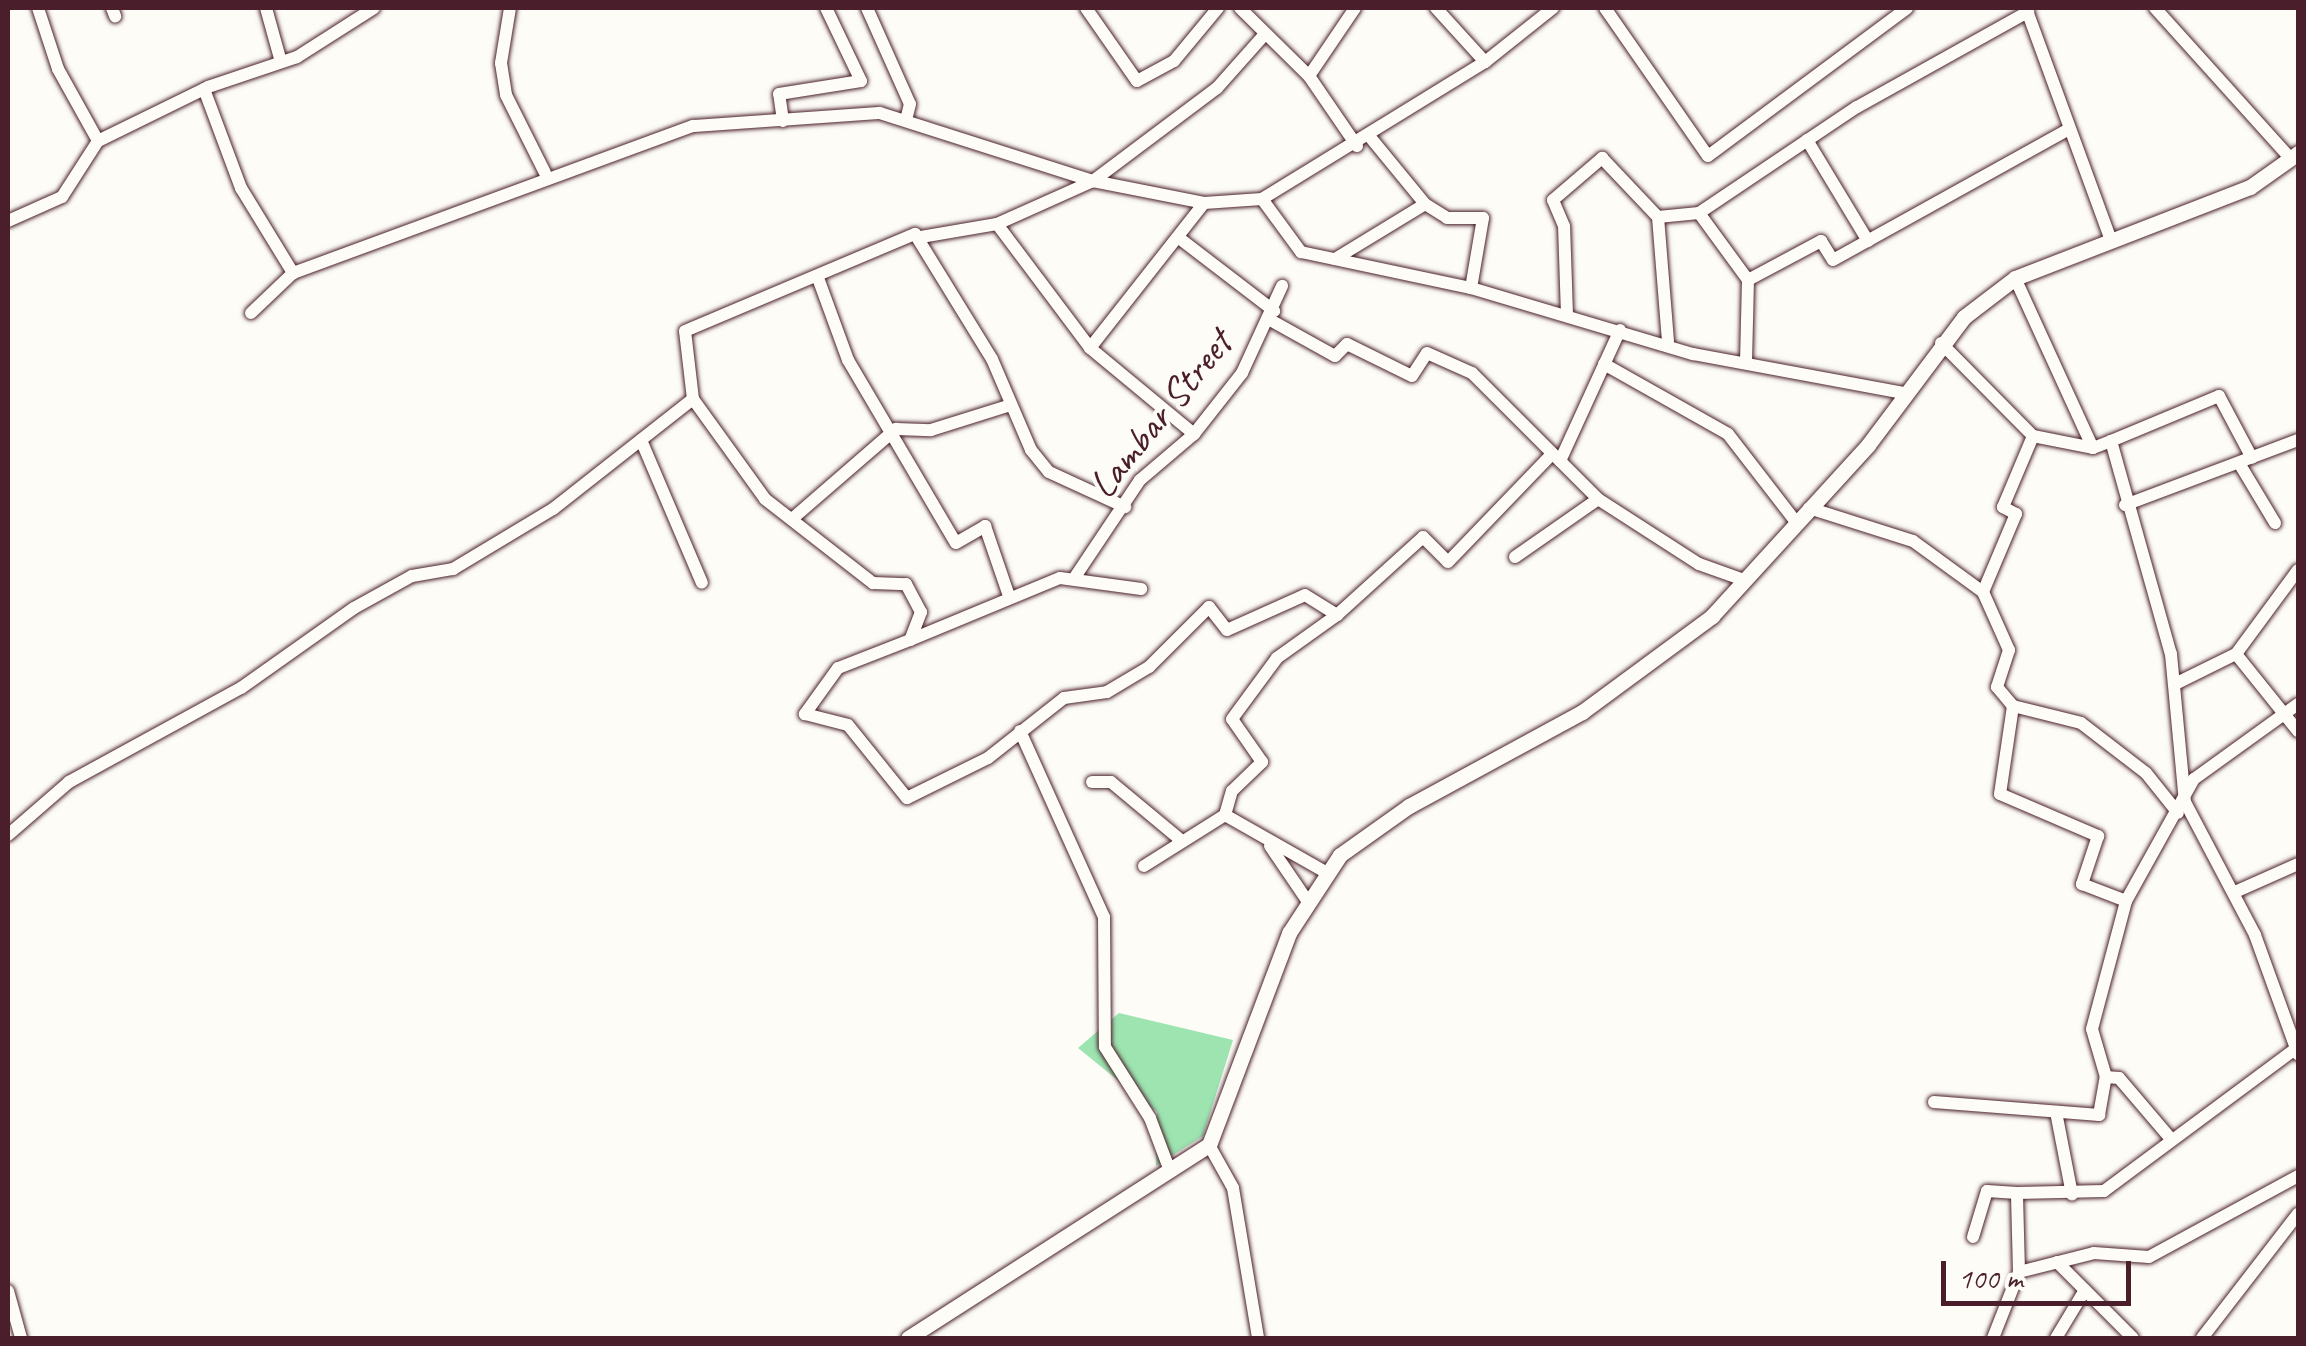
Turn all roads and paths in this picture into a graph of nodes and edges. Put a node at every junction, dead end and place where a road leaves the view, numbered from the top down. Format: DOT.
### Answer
graph roads {
  1 [pos="38,8"];
  2 [pos="266,8"];
  3 [pos="374,8"];
  4 [pos="510,8"];
  5 [pos="826,8"];
  6 [pos="867,8"];
  7 [pos="1086,8"];
  8 [pos="1218,8"];
  9 [pos="1240,8"];
  10 [pos="1355,8"];
  11 [pos="1436,8"];
  12 [pos="1554,8"];
  13 [pos="1605,8"];
  14 [pos="1908,8"];
  15 [pos="2155,8"];
  16 [pos="2027,10"];
  17 [pos="1265,34"];
  18 [pos="281,62"];
  19 [pos="1485,62"];
  20 [pos="1309,76"];
  21 [pos="204,88"];
  22 [pos="906,120"];
  23 [pos="783,121"];
  24 [pos="2069,128"];
  25 [pos="1370,138"];
  26 [pos="1807,140"];
  27 [pos="98,141"];
  28 [pos="1357,146"];
  29 [pos="2294,156"];
  30 [pos="545,173"];
  31 [pos="1093,181"];
  32 [pos="1262,199"];
  33 [pos="1204,203"];
  34 [pos="1426,204"];
  35 [pos="1699,213"];
  36 [pos="1658,217"];
  37 [pos="8,221"];
  38 [pos="998,224"];
  39 [pos="921,237"];
  40 [pos="1178,238"];
  41 [pos="2110,238"];
  42 [pos="1868,240"];
  43 [pos="1335,259"];
  44 [pos="292,273"];
  45 [pos="818,278"];
  46 [pos="2015,278"];
  47 [pos="1748,280"];
  48 [pos="1282,286"];
  49 [pos="1471,288"];
  50 [pos="251,314"];
  51 [pos="1567,315"];
  52 [pos="1273,316"];
  53 [pos="1620,330"];
  54 [pos="1668,342"];
  55 [pos="1941,343"];
  56 [pos="1090,348"];
  57 [pos="1746,363"];
  58 [pos="1604,364"];
  59 [pos="1908,394"];
  60 [pos="693,399"];
  61 [pos="1012,404"];
  62 [pos="896,429"];
  63 [pos="1194,434"];
  64 [pos="2033,436"];
  65 [pos="641,440"];
  66 [pos="2298,440"];
  67 [pos="2110,441"];
  68 [pos="2093,448"];
  69 [pos="1556,458"];
  70 [pos="2246,461"];
  71 [pos="1598,499"];
  72 [pos="2124,505"];
  73 [pos="1125,507"];
  74 [pos="1809,508"];
  75 [pos="792,519"];
  76 [pos="1796,522"];
  77 [pos="2275,523"];
  78 [pos="1515,557"];
  79 [pos="2298,570"];
  80 [pos="1075,577"];
  81 [pos="1741,579"];
  82 [pos="702,582"];
  83 [pos="1141,589"];
  84 [pos="1983,592"];
  85 [pos="1008,593"];
  86 [pos="1336,615"];
  87 [pos="910,640"];
  88 [pos="2236,654"];
  89 [pos="2175,684"];
  90 [pos="2298,704"];
  91 [pos="2013,706"];
  92 [pos="2284,714"];
  93 [pos="1020,731"];
  94 [pos="2298,731"];
  95 [pos="1092,782"];
  96 [pos="2182,808"];
  97 [pos="1225,815"];
  98 [pos="8,834"];
  99 [pos="1182,842"];
  100 [pos="1270,846"];
  101 [pos="2298,864"];
  102 [pos="1144,866"];
  103 [pos="1328,873"];
  104 [pos="2235,892"];
  105 [pos="2126,901"];
  106 [pos="1308,902"];
  107 [pos="2298,1050"];
  108 [pos="2106,1077"];
  109 [pos="1934,1102"];
  110 [pos="2056,1112"];
  111 [pos="2170,1138"];
  112 [pos="1209,1145"];
  113 [pos="1170,1171"];
  114 [pos="2298,1176"];
  115 [pos="2017,1193"];
  116 [pos="2072,1194"];
  117 [pos="2298,1214"];
  118 [pos="1973,1237"];
  119 [pos="2057,1262"];
  120 [pos="2018,1272"];
  121 [pos="2085,1290"];
  122 [pos="8,1291"];
  123 [pos="21,1338"];
  124 [pos="908,1338"];
  125 [pos="1258,1338"];
  126 [pos="1993,1338"];
  127 [pos="2056,1338"];
  128 [pos="2134,1338"];
  129 [pos="2202,1338"];
  1 -- 27 [label="street"];
  2 -- 18 [label="street"];
  3 -- 18 [label="street"];
  4 -- 30 [label="street"];
  5 -- 23 [label="street"];
  6 -- 22 [label="street"];
  7 -- 8 [label="street"];
  9 -- 17 [label="street"];
  10 -- 20 [label="street"];
  11 -- 19 [label="street"];
  12 -- 19 [label="street"];
  13 -- 14 [label="street"];
  15 -- 29 [label="street"];
  16 -- 24 [label="street"];
  16 -- 26 [label="street"];
  17 -- 20 [label="street"];
  17 -- 31 [label="street"];
  18 -- 21 [label="street"];
  19 -- 25 [label="street"];
  20 -- 28 [label="street"];
  21 -- 27 [label="street"];
  21 -- 44 [label="street"];
  22 -- 23 [label="street"];
  22 -- 31 [label="street"];
  23 -- 30 [label="street"];
  24 -- 41 [label="street"];
  24 -- 42 [label="street"];
  25 -- 28 [label="street"];
  25 -- 34 [label="street"];
  26 -- 35 [label="street"];
  26 -- 42 [label="street"];
  27 -- 37 [label="street"];
  28 -- 32 [label="street"];
  29 -- 41 [label="street"];
  30 -- 44 [label="street"];
  31 -- 33 [label="street"];
  31 -- 38 [label="street"];
  32 -- 33 [label="street"];
  32 -- 43 [label="street"];
  33 -- 40 [label="street"];
  34 -- 43 [label="street"];
  34 -- 49 [label="street"];
  35 -- 36 [label="street"];
  35 -- 47 [label="street"];
  36 -- 51 [label="street"];
  36 -- 54 [label="street"];
  38 -- 39 [label="street"];
  38 -- 56 [label="street"];
  39 -- 45 [label="street"];
  39 -- 61 [label="street"];
  40 -- 52 [label="street"];
  40 -- 56 [label="street"];
  41 -- 46 [label="street"];
  42 -- 47 [label="street"];
  43 -- 49 [label="street"];
  44 -- 50 [label="street"];
  45 -- 60 [label="street"];
  45 -- 62 [label="street"];
  46 -- 55 [label="street"];
  46 -- 68 [label="street"];
  47 -- 57 [label="street"];
  48 -- 52 [label="street, Lambar Street"];
  49 -- 51 [label="street"];
  51 -- 53 [label="street"];
  52 -- 63 [label="street, Lambar Street"];
  52 -- 69 [label="street"];
  53 -- 54 [label="street"];
  53 -- 58 [label="street"];
  54 -- 57 [label="street"];
  55 -- 59 [label="street"];
  55 -- 64 [label="street"];
  56 -- 63 [label="street"];
  57 -- 59 [label="street"];
  58 -- 69 [label="street"];
  58 -- 76 [label="street"];
  59 -- 74 [label="street"];
  60 -- 65 [label="street"];
  60 -- 75 [label="street"];
  61 -- 62 [label="street"];
  61 -- 73 [label="street"];
  62 -- 75 [label="street"];
  62 -- 85 [label="street"];
  63 -- 73 [label="street, Lambar Street"];
  64 -- 68 [label="street"];
  64 -- 84 [label="street"];
  65 -- 82 [label="street"];
  65 -- 98 [label="street"];
  66 -- 70 [label="street"];
  67 -- 68 [label="street"];
  67 -- 70 [label="street"];
  67 -- 72 [label="street"];
  69 -- 71 [label="street"];
  69 -- 86 [label="street"];
  70 -- 72 [label="street"];
  70 -- 77 [label="street"];
  71 -- 78 [label="street"];
  71 -- 81 [label="street"];
  72 -- 89 [label="street"];
  73 -- 80 [label="street, Lambar Street"];
  74 -- 76 [label="street"];
  74 -- 84 [label="street"];
  75 -- 87 [label="street"];
  76 -- 81 [label="street"];
  79 -- 88 [label="street"];
  80 -- 83 [label="street"];
  80 -- 85 [label="street"];
  81 -- 103 [label="street"];
  84 -- 91 [label="street"];
  85 -- 87 [label="street"];
  86 -- 93 [label="street"];
  86 -- 97 [label="street"];
  87 -- 93 [label="street"];
  88 -- 89 [label="street"];
  88 -- 92 [label="street"];
  89 -- 96 [label="street"];
  90 -- 92 [label="street"];
  91 -- 96 [label="street"];
  91 -- 105 [label="street"];
  92 -- 94 [label="street"];
  92 -- 96 [label="street"];
  93 -- 113 [label="street"];
  95 -- 99 [label="street"];
  96 -- 104 [label="street"];
  96 -- 105 [label="street"];
  97 -- 99 [label="street"];
  97 -- 100 [label="street"];
  99 -- 102 [label="street"];
  100 -- 103 [label="street"];
  100 -- 106 [label="street"];
  101 -- 104 [label="street"];
  103 -- 106 [label="street"];
  104 -- 107 [label="street"];
  105 -- 108 [label="street"];
  106 -- 112 [label="street"];
  107 -- 111 [label="street"];
  108 -- 110 [label="street"];
  108 -- 111 [label="street"];
  109 -- 110 [label="street"];
  110 -- 116 [label="street"];
  111 -- 116 [label="street"];
  112 -- 113 [label="street"];
  112 -- 125 [label="street"];
  113 -- 124 [label="street"];
  114 -- 119 [label="street"];
  115 -- 116 [label="street"];
  115 -- 118 [label="street"];
  115 -- 120 [label="street"];
  117 -- 129 [label="street"];
  119 -- 120 [label="street"];
  119 -- 121 [label="street"];
  120 -- 126 [label="street"];
  121 -- 127 [label="street"];
  121 -- 128 [label="street"];
  122 -- 123 [label="street"];
}
